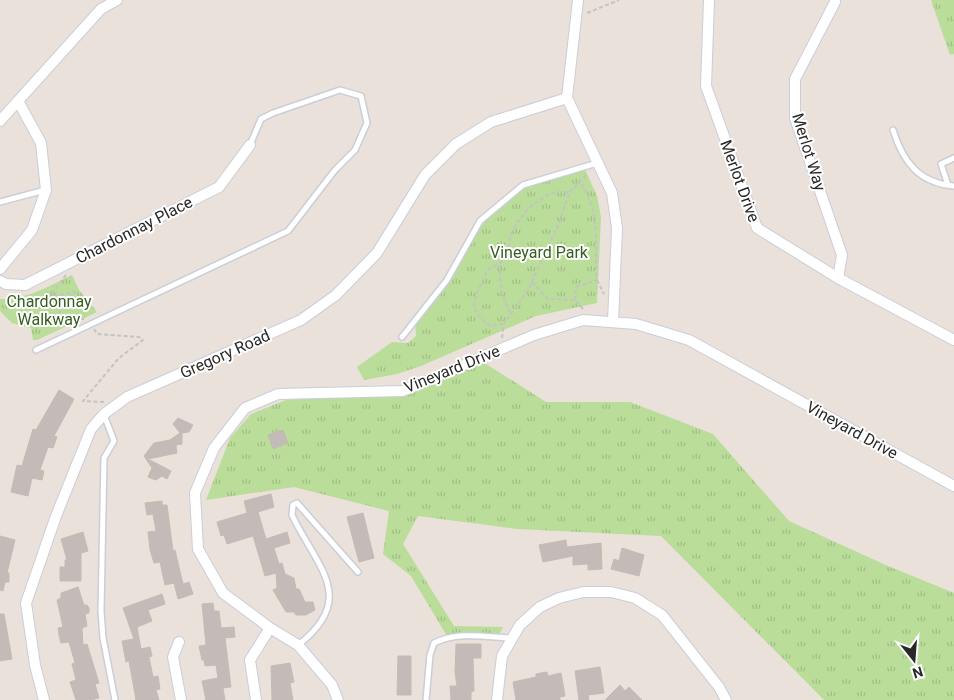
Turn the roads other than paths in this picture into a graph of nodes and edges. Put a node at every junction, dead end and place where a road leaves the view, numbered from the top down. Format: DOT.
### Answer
graph roads {
  1 [pos="117,0"];
  2 [pos="578,0"];
  3 [pos="709,0"];
  4 [pos="835,2"];
  5 [pos="567,98"];
  6 [pos="18,101"];
  7 [pos="0,121"];
  8 [pos="892,130"];
  9 [pos="250,145"];
  10 [pos="954,158"];
  11 [pos="597,163"];
  12 [pos="951,185"];
  13 [pos="46,190"];
  14 [pos="0,202"];
  15 [pos="0,269"];
  16 [pos="838,278"];
  17 [pos="0,281"];
  18 [pos="613,322"];
  19 [pos="402,337"];
  20 [pos="954,340"];
  21 [pos="36,350"];
  22 [pos="104,414"];
  23 [pos="954,486"];
  24 [pos="358,572"];
  25 [pos="270,628"];
  26 [pos="513,638"];
  27 [pos="179,642"];
  28 [pos="298,645"];
  29 [pos="44,700"];
  30 [pos="115,700"];
  31 [pos="181,700"];
  32 [pos="256,700"];
  33 [pos="338,700"];
  34 [pos="426,700"];
  35 [pos="497,700"];
  36 [pos="726,700"];
  1 -- 6 [label="street"];
  2 -- 5 [label="street"];
  3 -- 16 [label="street, Merlot Drive"];
  4 -- 16 [label="street, Merlot Way"];
  5 -- 11 [label="street"];
  5 -- 22 [label="street, Gregory Road"];
  6 -- 7 [label="street"];
  6 -- 13 [label="street"];
  8 -- 12 [label="lane"];
  9 -- 17 [label="street, Chardonnay Place"];
  9 -- 21 [label="lane"];
  10 -- 12 [label="lane"];
  11 -- 18 [label="street"];
  11 -- 19 [label="lane"];
  13 -- 14 [label="lane"];
  13 -- 15 [label="street"];
  16 -- 20 [label="street, Merlot Drive"];
  18 -- 23 [label="street, Vineyard Drive"];
  18 -- 25 [label="street, Vineyard Drive"];
  22 -- 29 [label="street, Gregory Road"];
  22 -- 30 [label="lane"];
  24 -- 28 [label="lane"];
  25 -- 28 [label="street, Vineyard Drive"];
  25 -- 32 [label="street"];
  26 -- 34 [label="lane"];
  26 -- 35 [label="street"];
  26 -- 36 [label="street"];
  27 -- 31 [label="street"];
  28 -- 33 [label="street, Vineyard Drive"];
}
